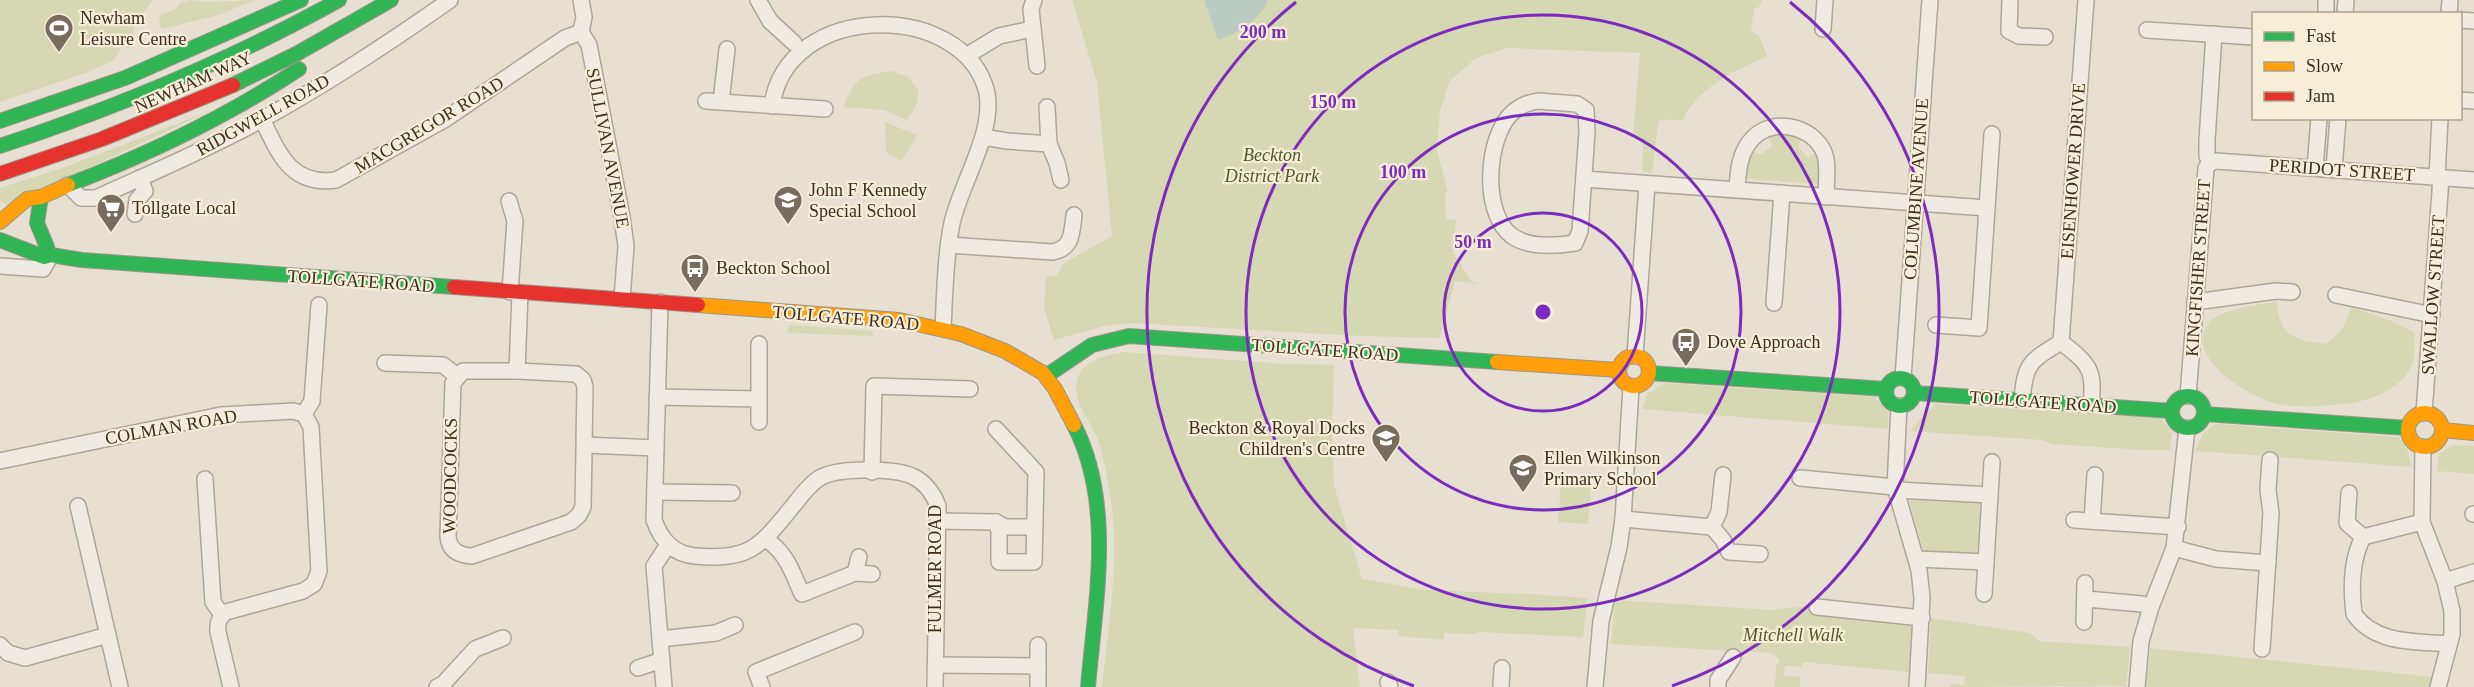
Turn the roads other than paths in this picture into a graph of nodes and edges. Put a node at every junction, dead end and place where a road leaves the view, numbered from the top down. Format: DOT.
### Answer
graph roads {
  1 [pos="301,0"];
  2 [pos="339,0"];
  3 [pos="391,0"];
  4 [pos="396,0"];
  5 [pos="450,0"];
  6 [pos="581,0"];
  7 [pos="758,0"];
  8 [pos="1034,0"];
  9 [pos="1825,0"];
  10 [pos="1930,0"];
  11 [pos="2010,0"];
  12 [pos="2086,0"];
  13 [pos="947,25"];
  14 [pos="806,29"];
  15 [pos="1032,29"];
  16 [pos="1823,29"];
  17 [pos="2147,30"];
  18 [pos="581,32"];
  19 [pos="2214,34"];
  20 [pos="2045,37"];
  21 [pos="2252,37"];
  22 [pos="794,43"];
  23 [pos="727,49"];
  24 [pos="971,53"];
  25 [pos="1038,66"];
  26 [pos="772,106"];
  27 [pos="1047,107"];
  28 [pos="825,109"];
  29 [pos="262,119"];
  30 [pos="2319,120"];
  31 [pos="2338,120"];
  32 [pos="2440,120"];
  33 [pos="0,121"];
  34 [pos="1992,134"];
  35 [pos="983,137"];
  36 [pos="1049,144"];
  37 [pos="0,146"];
  38 [pos="2210,163"];
  39 [pos="2315,168"];
  40 [pos="2334,169"];
  41 [pos="0,174"];
  42 [pos="140,178"];
  43 [pos="2439,178"];
  44 [pos="1584,179"];
  45 [pos="1061,180"];
  46 [pos="2474,180"];
  47 [pos="1647,184"];
  48 [pos="68,185"];
  49 [pos="1737,190"];
  50 [pos="1782,194"];
  51 [pos="1826,196"];
  52 [pos="41,197"];
  53 [pos="509,201"];
  54 [pos="1915,203"];
  55 [pos="1987,208"];
  56 [pos="135,214"];
  57 [pos="1074,216"];
  58 [pos="0,222"];
  59 [pos="0,228"];
  60 [pos="0,240"];
  61 [pos="950,245"];
  62 [pos="49,251"];
  63 [pos="0,266"];
  64 [pos="515,292"];
  65 [pos="2292,292"];
  66 [pos="2336,295"];
  67 [pos="622,299"];
  68 [pos="660,302"];
  69 [pos="2195,302"];
  70 [pos="1774,303"];
  71 [pos="319,305"];
  72 [pos="2432,315"];
  73 [pos="1936,325"];
  74 [pos="943,327"];
  75 [pos="2061,342"];
  76 [pos="759,344"];
  77 [pos="1635,356"];
  78 [pos="385,363"];
  79 [pos="1618,370"];
  80 [pos="517,371"];
  81 [pos="1649,373"];
  82 [pos="457,376"];
  83 [pos="1046,376"];
  84 [pos="1903,378"];
  85 [pos="1631,387"];
  86 [pos="970,388"];
  87 [pos="1886,389"];
  88 [pos="1915,393"];
  89 [pos="2188,396"];
  90 [pos="657,397"];
  91 [pos="759,399"];
  92 [pos="2022,400"];
  93 [pos="2091,405"];
  94 [pos="1899,406"];
  95 [pos="2172,411"];
  96 [pos="2424,413"];
  97 [pos="304,414"];
  98 [pos="2204,414"];
  99 [pos="759,422"];
  100 [pos="2187,428"];
  101 [pos="2408,428"];
  102 [pos="996,429"];
  103 [pos="2442,430"];
  104 [pos="2474,433"];
  105 [pos="585,445"];
  106 [pos="2423,447"];
  107 [pos="656,448"];
  108 [pos="2270,460"];
  109 [pos="0,461"];
  110 [pos="1992,462"];
  111 [pos="872,472"];
  112 [pos="1723,475"];
  113 [pos="2095,475"];
  114 [pos="1800,478"];
  115 [pos="205,479"];
  116 [pos="1896,488"];
  117 [pos="655,492"];
  118 [pos="732,493"];
  119 [pos="2349,493"];
  120 [pos="1990,495"];
  121 [pos="78,506"];
  122 [pos="1623,519"];
  123 [pos="2074,520"];
  124 [pos="938,521"];
  125 [pos="2092,521"];
  126 [pos="996,522"];
  127 [pos="2422,522"];
  128 [pos="1712,527"];
  129 [pos="2178,527"];
  130 [pos="1035,528"];
  131 [pos="2363,537"];
  132 [pos="766,539"];
  133 [pos="668,545"];
  134 [pos="2174,548"];
  135 [pos="1760,554"];
  136 [pos="859,557"];
  137 [pos="1917,559"];
  138 [pos="1986,562"];
  139 [pos="2268,563"];
  140 [pos="2474,572"];
  141 [pos="855,573"];
  142 [pos="872,574"];
  143 [pos="2445,581"];
  144 [pos="2085,583"];
  145 [pos="1984,594"];
  146 [pos="2086,599"];
  147 [pos="1817,607"];
  148 [pos="2151,607"];
  149 [pos="222,615"];
  150 [pos="1922,618"];
  151 [pos="2084,622"];
  152 [pos="735,626"];
  153 [pos="855,632"];
  154 [pos="108,635"];
  155 [pos="503,638"];
  156 [pos="660,639"];
  157 [pos="2450,644"];
  158 [pos="0,645"];
  159 [pos="1038,645"];
  160 [pos="2262,649"];
  161 [pos="1733,657"];
  162 [pos="662,660"];
  163 [pos="935,665"];
  164 [pos="1038,666"];
  165 [pos="638,668"];
  166 [pos="1502,668"];
  167 [pos="120,687"];
  168 [pos="231,687"];
  169 [pos="437,687"];
  170 [pos="664,687"];
  171 [pos="762,687"];
  172 [pos="935,687"];
  173 [pos="1038,687"];
  174 [pos="1088,687"];
  175 [pos="1501,687"];
  176 [pos="1595,687"];
  177 [pos="1718,687"];
  178 [pos="1917,687"];
  179 [pos="2137,687"];
  180 [pos="2438,687"];
  1 -- 33 [label="main road"];
  2 -- 37 [label="main road, NEWHAM WAY"];
  3 -- 41 [label="main road, NEWHAM WAY"];
  4 -- 48 [label="main road"];
  5 -- 29 [label="street, RIDGWELL ROAD"];
  6 -- 18 [label="street, SULLIVAN AVENUE"];
  7 -- 22 [label="street"];
  8 -- 15 [label="street"];
  9 -- 16 [label="street"];
  10 -- 54 [label="street, COLUMBINE AVENUE"];
  11 -- 20 [label="street"];
  12 -- 75 [label="street, EISENHOWER DRIVE"];
  13 -- 24 [label="street"];
  14 -- 22 [label="street"];
  15 -- 24 [label="street"];
  15 -- 25 [label="street"];
  17 -- 19 [label="street"];
  18 -- 29 [label="street, MACGREGOR ROAD"];
  18 -- 67 [label="street, SULLIVAN AVENUE"];
  19 -- 21 [label="street"];
  19 -- 38 [label="street, KINGFISHER STREET"];
  22 -- 26 [label="street"];
  23 -- 26 [label="street"];
  24 -- 35 [label="street"];
  26 -- 28 [label="street"];
  27 -- 36 [label="street"];
  29 -- 42 [label="street, RIDGWELL ROAD"];
  30 -- 39 [label="street"];
  31 -- 40 [label="street"];
  32 -- 43 [label="street, SWALLOW STREET"];
  34 -- 55 [label="street"];
  35 -- 36 [label="street"];
  35 -- 61 [label="street"];
  36 -- 45 [label="street"];
  38 -- 39 [label="street, PERIDOT STREET"];
  38 -- 69 [label="street, KINGFISHER STREET"];
  39 -- 40 [label="street, PERIDOT STREET"];
  40 -- 43 [label="street, PERIDOT STREET"];
  42 -- 48 [label="street, RIDGWELL ROAD"];
  42 -- 56 [label="street"];
  43 -- 46 [label="street, PERIDOT STREET"];
  43 -- 72 [label="street, SWALLOW STREET"];
  44 -- 44 [label="street"];
  44 -- 47 [label="street"];
  47 -- 49 [label="street"];
  47 -- 77 [label="street"];
  48 -- 52 [label="main road"];
  49 -- 50 [label="street"];
  49 -- 51 [label="street"];
  50 -- 51 [label="street"];
  50 -- 70 [label="street"];
  51 -- 54 [label="street"];
  52 -- 58 [label="main road"];
  52 -- 62 [label="main road"];
  53 -- 64 [label="street"];
  54 -- 55 [label="street"];
  54 -- 84 [label="street, COLUMBINE AVENUE"];
  55 -- 73 [label="street"];
  57 -- 61 [label="street"];
  59 -- 62 [label="main road, TOLLGATE ROAD"];
  60 -- 62 [label="main road, TOLLGATE ROAD"];
  61 -- 74 [label="street"];
  62 -- 63 [label="street"];
  62 -- 64 [label="main road, TOLLGATE ROAD"];
  64 -- 67 [label="main road, TOLLGATE ROAD"];
  64 -- 80 [label="street"];
  65 -- 69 [label="street"];
  66 -- 72 [label="street"];
  67 -- 68 [label="main road, TOLLGATE ROAD"];
  68 -- 74 [label="main road, TOLLGATE ROAD"];
  68 -- 90 [label="street"];
  69 -- 89 [label="street, KINGFISHER STREET"];
  71 -- 97 [label="street"];
  72 -- 96 [label="street, SWALLOW STREET"];
  74 -- 83 [label="main road, TOLLGATE ROAD"];
  75 -- 92 [label="street"];
  75 -- 93 [label="street"];
  76 -- 91 [label="street"];
  77 -- 79 [label="main road"];
  77 -- 81 [label="main road"];
  78 -- 82 [label="street"];
  79 -- 83 [label="main road, TOLLGATE ROAD"];
  79 -- 85 [label="main road"];
  80 -- 82 [label="street, WOODCOCKS"];
  80 -- 105 [label="street, WOODCOCKS"];
  81 -- 85 [label="main road"];
  81 -- 87 [label="main road"];
  82 -- 105 [label="street, WOODCOCKS"];
  83 -- 174 [label="main road"];
  84 -- 87 [label="main road"];
  84 -- 88 [label="main road"];
  85 -- 122 [label="street"];
  86 -- 111 [label="street"];
  87 -- 94 [label="main road"];
  88 -- 92 [label="main road, TOLLGATE ROAD"];
  88 -- 94 [label="main road"];
  89 -- 95 [label="main road"];
  89 -- 98 [label="main road"];
  90 -- 91 [label="street"];
  90 -- 107 [label="street"];
  91 -- 99 [label="street"];
  92 -- 93 [label="main road, TOLLGATE ROAD"];
  93 -- 95 [label="main road, TOLLGATE ROAD"];
  94 -- 116 [label="street"];
  95 -- 100 [label="main road"];
  96 -- 101 [label="main road"];
  96 -- 103 [label="main road"];
  97 -- 109 [label="street, COLMAN ROAD"];
  97 -- 149 [label="street"];
  98 -- 100 [label="main road"];
  98 -- 101 [label="main road"];
  100 -- 129 [label="street"];
  101 -- 106 [label="main road"];
  102 -- 130 [label="street"];
  103 -- 104 [label="main road"];
  103 -- 106 [label="main road"];
  105 -- 107 [label="street"];
  106 -- 127 [label="street"];
  107 -- 117 [label="street"];
  108 -- 139 [label="street"];
  110 -- 120 [label="street"];
  111 -- 124 [label="street, FULMER ROAD"];
  111 -- 132 [label="street, FULMER ROAD"];
  112 -- 128 [label="street"];
  113 -- 125 [label="street"];
  114 -- 116 [label="street"];
  115 -- 149 [label="street"];
  116 -- 120 [label="street"];
  116 -- 137 [label="street"];
  117 -- 118 [label="street"];
  117 -- 133 [label="street"];
  119 -- 131 [label="street"];
  120 -- 138 [label="street"];
  121 -- 154 [label="street"];
  122 -- 128 [label="street"];
  122 -- 176 [label="street"];
  123 -- 125 [label="street"];
  124 -- 126 [label="street"];
  124 -- 163 [label="street, FULMER ROAD"];
  125 -- 129 [label="street"];
  126 -- 130 [label="street"];
  126 -- 130 [label="street"];
  127 -- 131 [label="street"];
  127 -- 143 [label="street"];
  128 -- 135 [label="street"];
  129 -- 134 [label="street"];
  131 -- 157 [label="street"];
  132 -- 133 [label="street, FULMER ROAD"];
  132 -- 141 [label="street"];
  133 -- 156 [label="street"];
  134 -- 139 [label="street"];
  134 -- 148 [label="street"];
  136 -- 141 [label="street"];
  137 -- 138 [label="street"];
  137 -- 150 [label="street"];
  138 -- 145 [label="street"];
  139 -- 160 [label="street"];
  140 -- 143 [label="street"];
  141 -- 142 [label="street"];
  143 -- 157 [label="street"];
  144 -- 146 [label="street"];
  146 -- 148 [label="street"];
  146 -- 151 [label="street"];
  147 -- 150 [label="street"];
  148 -- 179 [label="street"];
  149 -- 168 [label="street"];
  150 -- 178 [label="street"];
  152 -- 156 [label="street"];
  153 -- 171 [label="street"];
  154 -- 158 [label="street"];
  154 -- 167 [label="street"];
  155 -- 169 [label="street"];
  156 -- 162 [label="street"];
  157 -- 180 [label="street"];
  159 -- 164 [label="street"];
  161 -- 177 [label="street"];
  162 -- 165 [label="street"];
  162 -- 170 [label="street"];
  163 -- 164 [label="street"];
  163 -- 172 [label="street, FULMER ROAD"];
  164 -- 173 [label="street"];
  166 -- 175 [label="street"];
}
